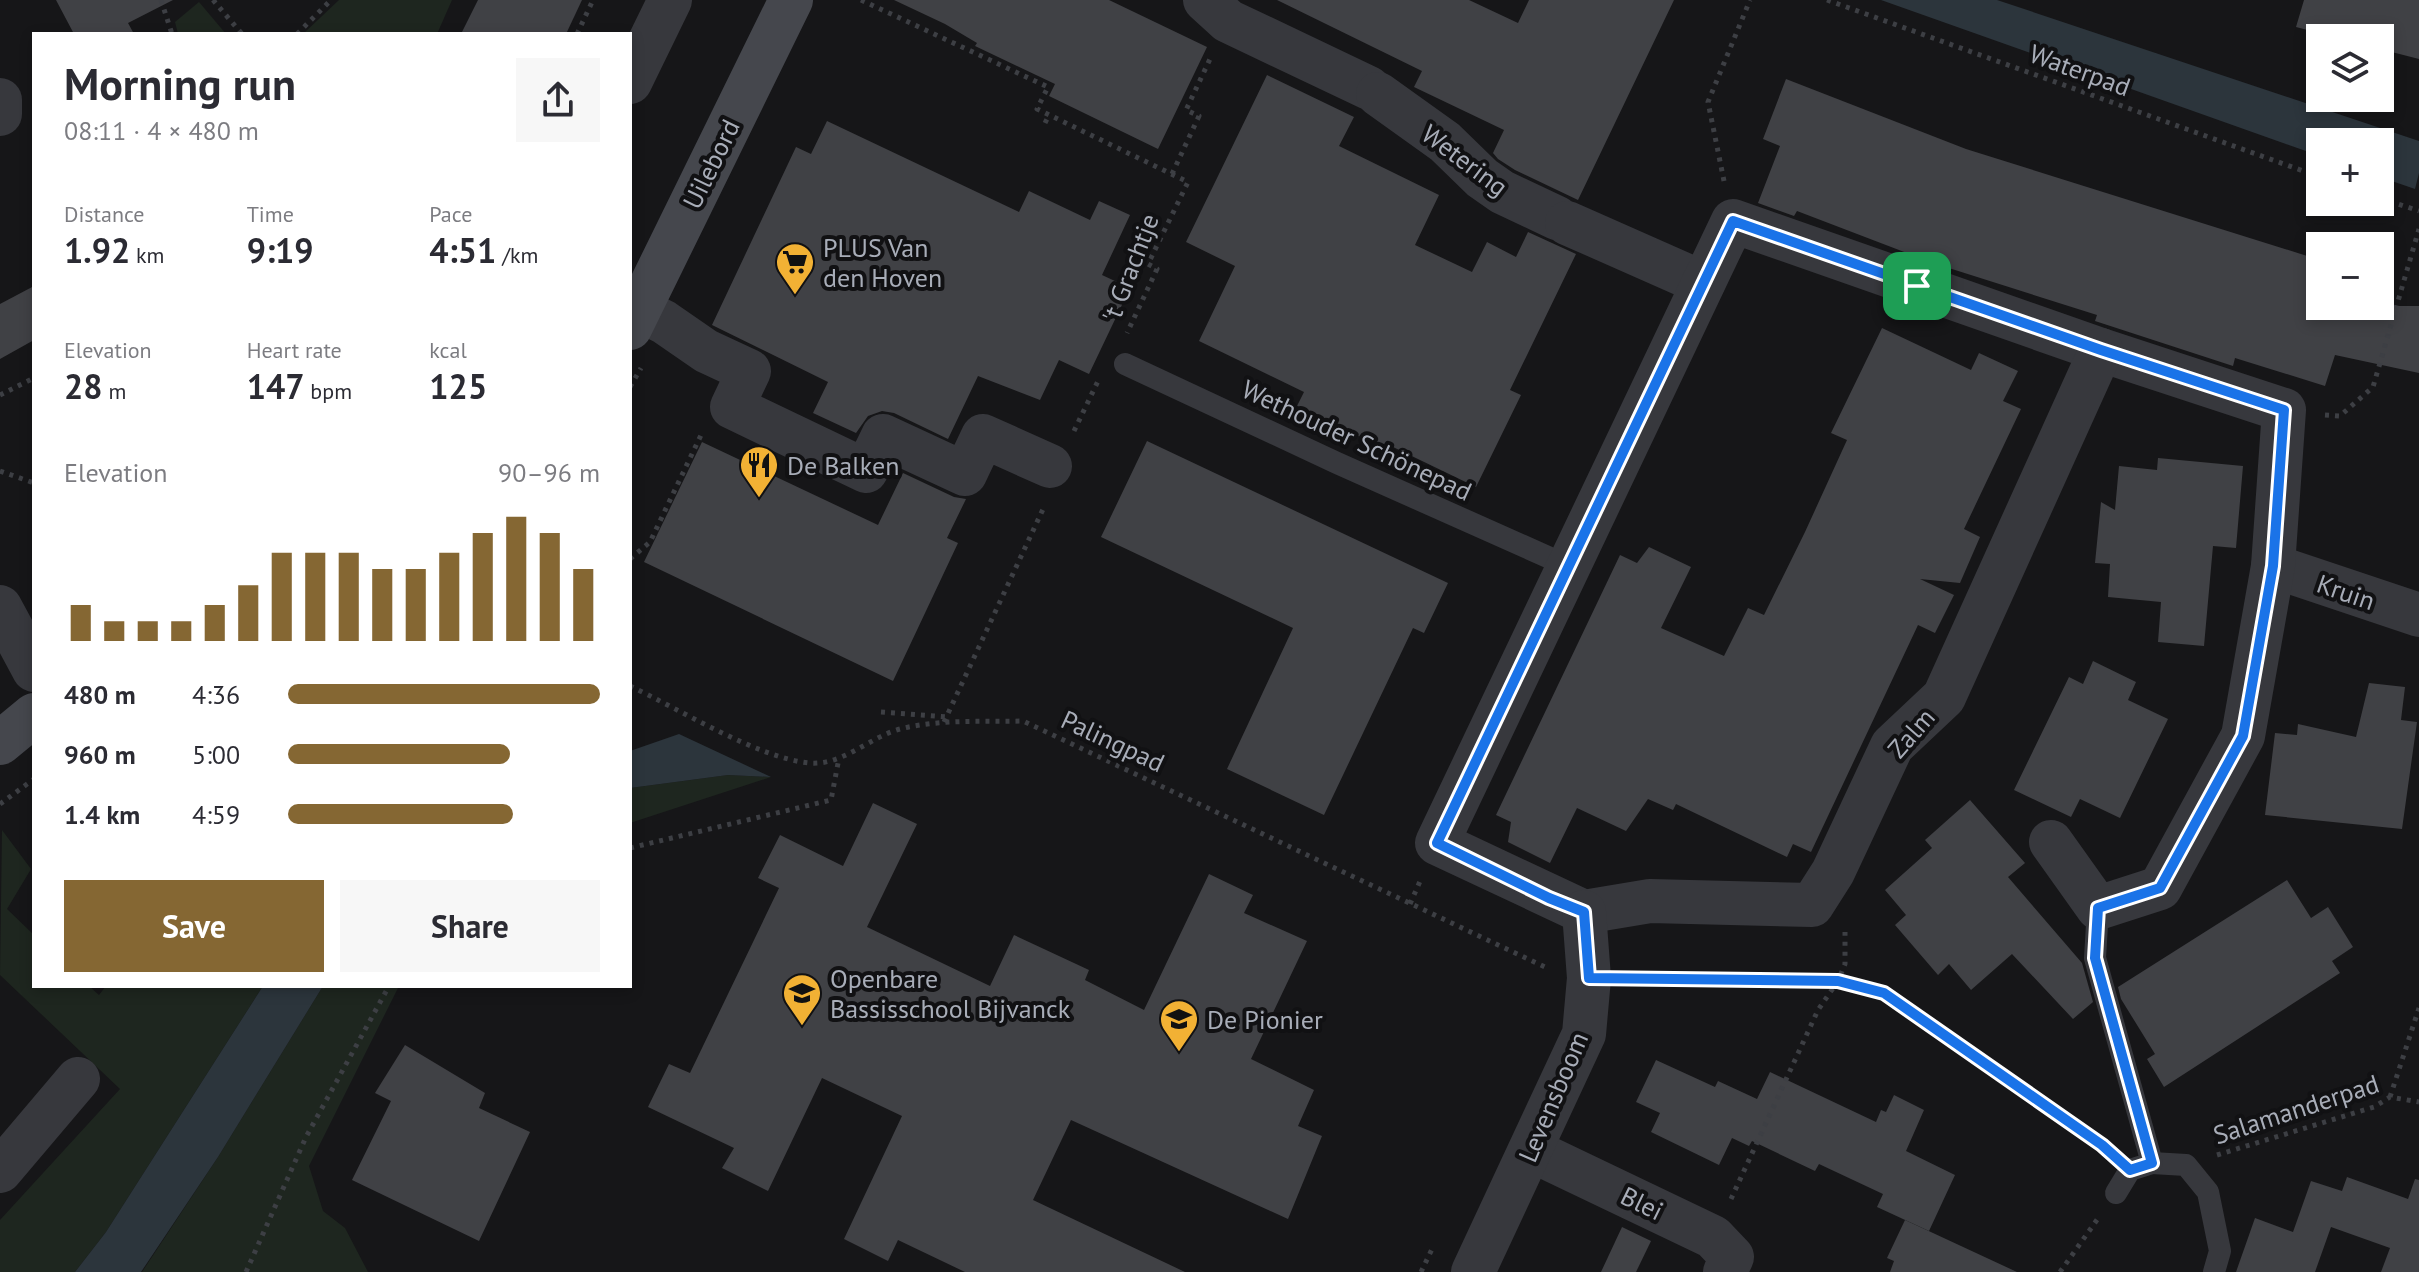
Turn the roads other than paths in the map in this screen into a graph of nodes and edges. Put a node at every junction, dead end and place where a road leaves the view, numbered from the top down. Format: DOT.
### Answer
graph roads {
  1 [pos="670,0"];
  2 [pos="791,0"];
  3 [pos="1216,11"];
  4 [pos="632,78"];
  5 [pos="0,100"];
  6 [pos="0,114"];
  7 [pos="1703,283"];
  8 [pos="633,314"];
  9 [pos="2101,350"];
  10 [pos="1123,353"];
  11 [pos="1055,469"];
  12 [pos="1568,566"];
  13 [pos="2273,566"];
  14 [pos="0,607"];
  15 [pos="2419,615"];
  16 [pos="32,666"];
  17 [pos="32,717"];
  18 [pos="0,743"];
  19 [pos="2051,842"];
  20 [pos="2098,908"];
  21 [pos="1584,912"];
  22 [pos="78,1079"];
  23 [pos="1531,1150"];
  24 [pos="2152,1163"];
  25 [pos="0,1171"];
  26 [pos="2116,1193"];
  27 [pos="1719,1255"];
  28 [pos="1473,1272"];
  29 [pos="2214,1272"];
  1 -- 4 [label="street"];
  2 -- 8 [label="street, Uilebord"];
  3 -- 7 [label="street, Wetering"];
  5 -- 6 [label="street"];
  7 -- 9 [label="street"];
  7 -- 12 [label="street"];
  8 -- 11 [label="street"];
  9 -- 13 [label="street"];
  9 -- 21 [label="street, Zalm"];
  10 -- 12 [label="lane, Wethouder Schönepad"];
  12 -- 21 [label="street"];
  13 -- 15 [label="street, Kruin"];
  13 -- 20 [label="street"];
  14 -- 16 [label="street"];
  17 -- 18 [label="street"];
  19 -- 20 [label="street"];
  20 -- 24 [label="lane"];
  21 -- 23 [label="street, Levensboom"];
  22 -- 25 [label="street"];
  23 -- 27 [label="street, Blei"];
  23 -- 28 [label="street, Levensboom"];
  24 -- 26 [label="lane"];
  24 -- 29 [label="lane"];
}
